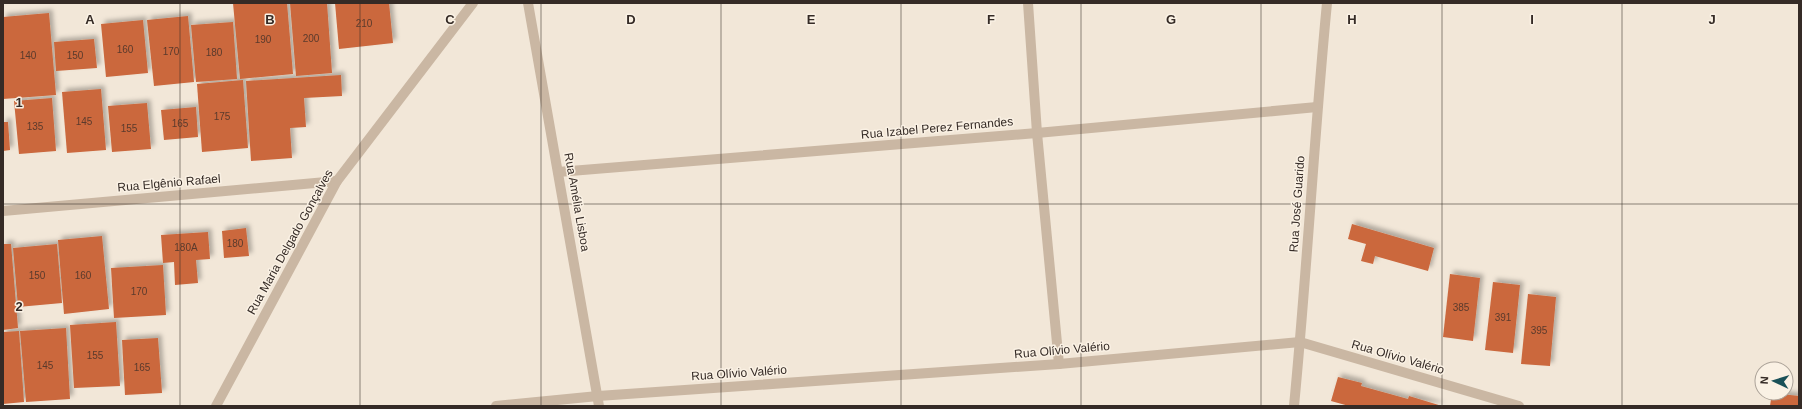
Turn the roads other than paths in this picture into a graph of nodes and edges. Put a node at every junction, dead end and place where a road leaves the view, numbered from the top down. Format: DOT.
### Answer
graph roads {
  1 [pos="473,3"];
  2 [pos="528,3"];
  3 [pos="1028,3"];
  4 [pos="1327,3"];
  5 [pos="1317,107"];
  6 [pos="1037,133"];
  7 [pos="558,172"];
  8 [pos="337,181"];
  9 [pos="3,211"];
  10 [pos="1300,342"];
  11 [pos="1059,364"];
  12 [pos="598,401"];
  13 [pos="216,406"];
  14 [pos="496,406"];
  15 [pos="1294,406"];
  16 [pos="1519,406"];
  1 -- 8 [label="street, Rua Maria Delgado Gonçalves"];
  2 -- 7 [label="street, Rua Amélia Lisboa"];
  3 -- 6 [label="street"];
  4 -- 5 [label="street, Rua José Guarido"];
  5 -- 6 [label="street, Rua Izabel Perez Fernandes"];
  5 -- 10 [label="street, Rua José Guarido"];
  6 -- 7 [label="street, Rua Izabel Perez Fernandes"];
  6 -- 11 [label="street"];
  7 -- 12 [label="street, Rua Amélia Lisboa"];
  8 -- 9 [label="street, Rua Elgênio Rafael"];
  8 -- 13 [label="street, Rua Maria Delgado Gonçalves"];
  10 -- 11 [label="street, Rua Olívio Valério"];
  10 -- 15 [label="street, Rua José Guarido"];
  10 -- 16 [label="street, Rua Olívio Valério"];
  11 -- 12 [label="street, Rua Olívio Valério"];
  12 -- 14 [label="street, Rua Olívio Valério"];
}
